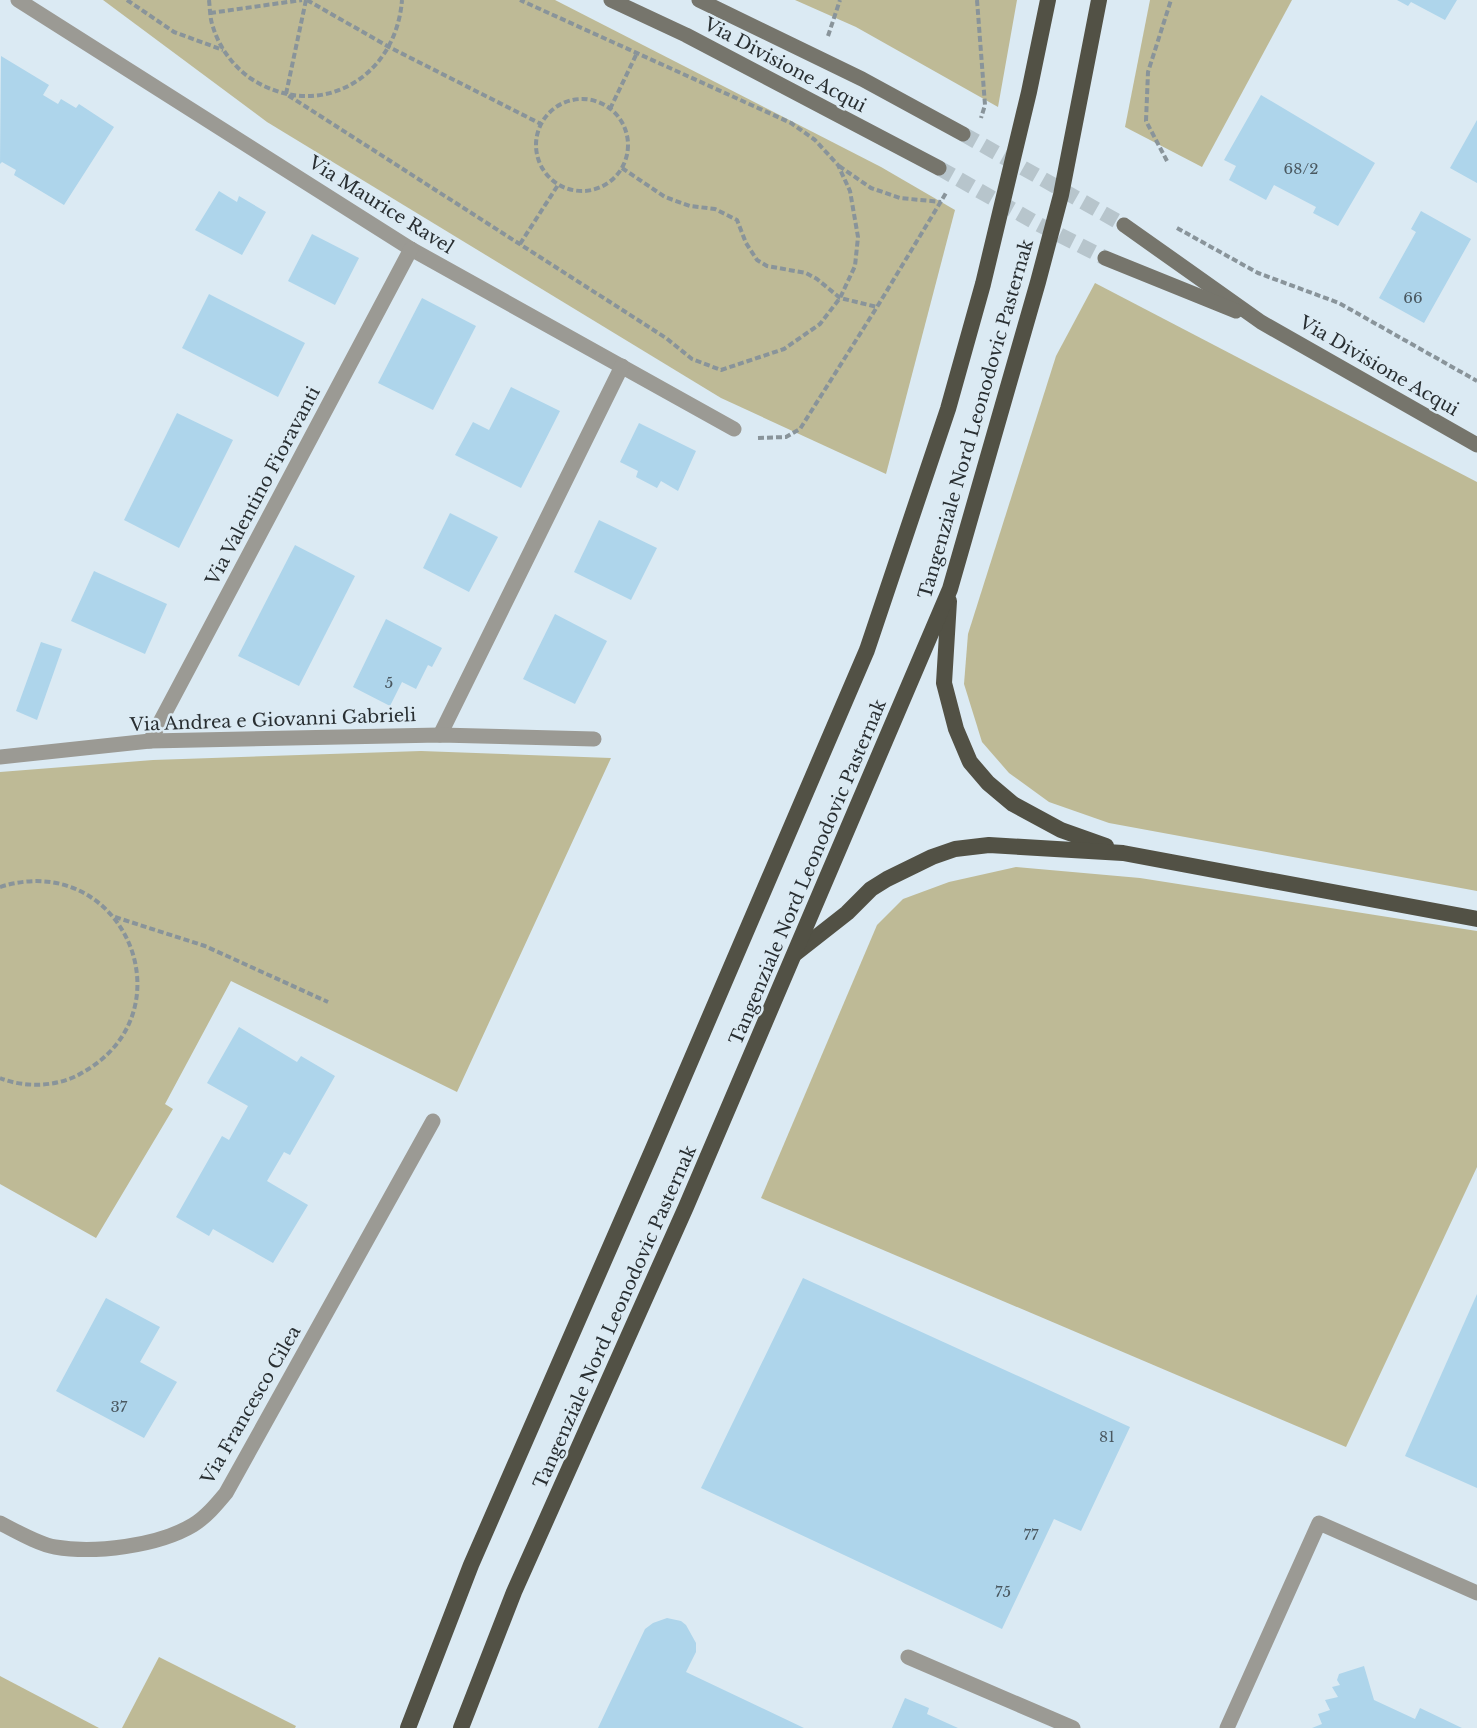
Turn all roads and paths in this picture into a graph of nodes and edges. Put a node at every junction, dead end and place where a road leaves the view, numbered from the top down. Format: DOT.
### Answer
graph roads {
  1 [pos="18,0"];
  2 [pos="127,0"];
  3 [pos="209,0"];
  4 [pos="305,0"];
  5 [pos="402,0"];
  6 [pos="520,0"];
  7 [pos="611,0"];
  8 [pos="699,0"];
  9 [pos="840,0"];
  10 [pos="977,0"];
  11 [pos="1048,0"];
  12 [pos="1099,0"];
  13 [pos="1171,0"];
  14 [pos="210,14"];
  15 [pos="828,36"];
  16 [pos="389,47"];
  17 [pos="223,50"];
  18 [pos="637,53"];
  19 [pos="286,94"];
  20 [pos="985,105"];
  21 [pos="610,109"];
  22 [pos="541,124"];
  23 [pos="963,134"];
  24 [pos="1167,161"];
  25 [pos="838,165"];
  26 [pos="622,168"];
  27 [pos="939,168"];
  28 [pos="558,185"];
  29 [pos="941,201"];
  30 [pos="935,211"];
  31 [pos="1124,225"];
  32 [pos="1176,227"];
  33 [pos="520,244"];
  34 [pos="411,249"];
  35 [pos="1105,258"];
  36 [pos="840,298"];
  37 [pos="878,307"];
  38 [pos="1261,322"];
  39 [pos="622,366"];
  40 [pos="1477,381"];
  41 [pos="734,429"];
  42 [pos="1477,445"];
  43 [pos="950,589"];
  44 [pos="440,735"];
  45 [pos="594,739"];
  46 [pos="150,741"];
  47 [pos="0,757"];
  48 [pos="1124,853"];
  49 [pos="0,887"];
  50 [pos="114,916"];
  51 [pos="1477,919"];
  52 [pos="795,954"];
  53 [pos="328,1002"];
  54 [pos="0,1078"];
  55 [pos="433,1121"];
  56 [pos="0,1523"];
  57 [pos="1477,1593"];
  58 [pos="908,1658"];
  59 [pos="408,1728"];
  60 [pos="461,1728"];
  61 [pos="1073,1728"];
  62 [pos="1227,1728"];
  1 -- 34 [label="street, Via Maurice Ravel"];
  2 -- 17 [label="path"];
  3 -- 14 [label="path"];
  4 -- 14 [label="path"];
  4 -- 16 [label="path"];
  4 -- 19 [label="path"];
  5 -- 16 [label="path"];
  6 -- 18 [label="path"];
  7 -- 27 [label="main road, Via Divisione Acqui"];
  8 -- 23 [label="main road, Via Divisione Acqui"];
  9 -- 15 [label="path"];
  10 -- 20 [label="path"];
  11 -- 59 [label="highway, Tangenziale Nord Leonodovic Pasternak"];
  12 -- 43 [label="highway, Tangenziale Nord Leonodovic Pasternak"];
  13 -- 24 [label="path"];
  14 -- 17 [label="path"];
  16 -- 19 [label="path"];
  16 -- 22 [label="path"];
  17 -- 19 [label="path"];
  18 -- 21 [label="path"];
  18 -- 25 [label="path"];
  19 -- 33 [label="path"];
  21 -- 22 [label="path"];
  21 -- 26 [label="path"];
  22 -- 28 [label="path"];
  25 -- 29 [label="path"];
  25 -- 36 [label="path"];
  26 -- 28 [label="path"];
  26 -- 36 [label="path"];
  28 -- 33 [label="path"];
  30 -- 37 [label="path"];
  31 -- 38 [label="main road, Via Divisione Acqui"];
  32 -- 40 [label="path"];
  33 -- 36 [label="path"];
  34 -- 39 [label="street, Via Maurice Ravel"];
  34 -- 46 [label="street, Via Valentino Fioravanti"];
  35 -- 38 [label="main road, Via Divisione Acqui"];
  36 -- 37 [label="path"];
  37 -- 41 [label="path"];
  38 -- 42 [label="main road, Via Divisione Acqui"];
  39 -- 41 [label="street, Via Maurice Ravel"];
  39 -- 44 [label="street, Via Andrea e Giovanni Gabrieli"];
  43 -- 48 [label="highway"];
  43 -- 52 [label="highway, Tangenziale Nord Leonodovic Pasternak"];
  44 -- 45 [label="street, Via Andrea e Giovanni Gabrieli"];
  44 -- 46 [label="street, Via Andrea e Giovanni Gabrieli"];
  46 -- 47 [label="street, Via Andrea e Giovanni Gabrieli"];
  48 -- 51 [label="highway"];
  48 -- 52 [label="highway"];
  49 -- 50 [label="path"];
  50 -- 53 [label="path"];
  50 -- 54 [label="path"];
  52 -- 60 [label="highway, Tangenziale Nord Leonodovic Pasternak"];
  55 -- 56 [label="street, Via Francesco Cilea"];
  57 -- 62 [label="street"];
  58 -- 61 [label="street"];
}
